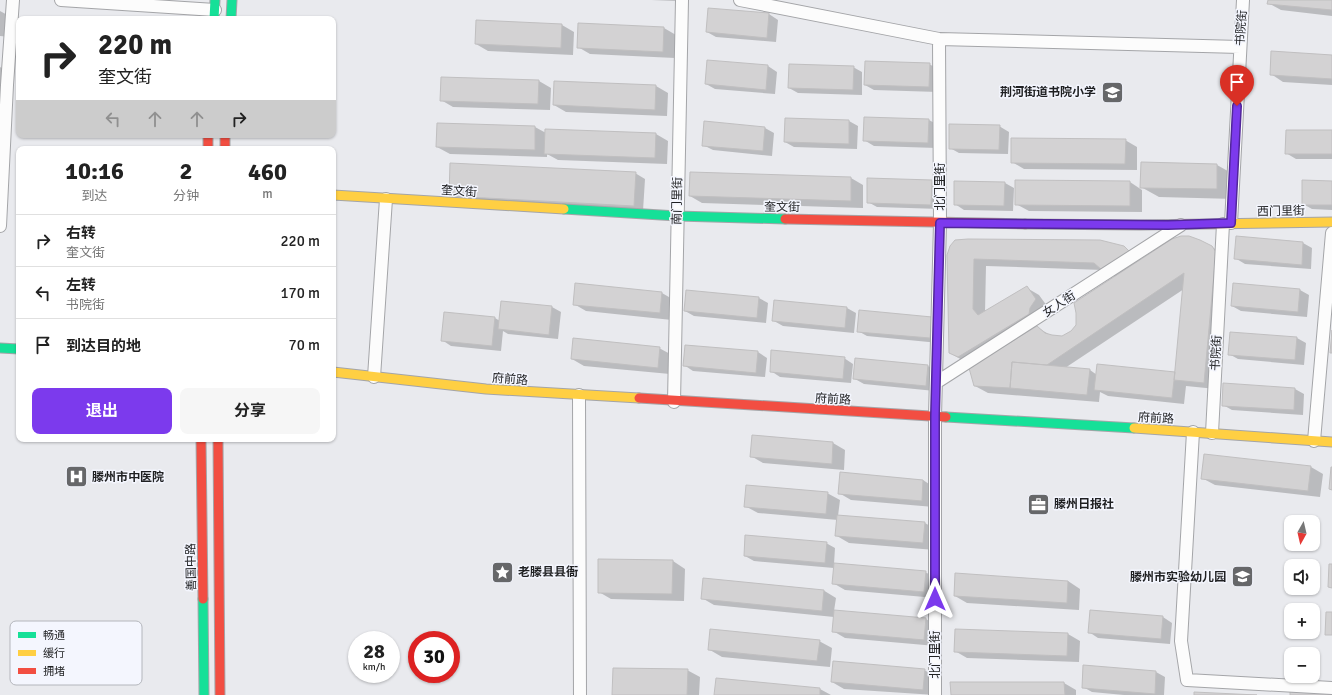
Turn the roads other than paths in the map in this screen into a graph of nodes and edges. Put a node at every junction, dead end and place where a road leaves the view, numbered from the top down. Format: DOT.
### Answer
graph roads {
  1 [pos="13,0"];
  2 [pos="62,0"];
  3 [pos="232,0"];
  4 [pos="682,0"];
  5 [pos="740,0"];
  6 [pos="1243,0"];
  7 [pos="215,10"];
  8 [pos="231,16"];
  9 [pos="939,39"];
  10 [pos="1240,47"];
  11 [pos="336,195"];
  12 [pos="386,199"];
  13 [pos="677,216"];
  14 [pos="1332,222"];
  15 [pos="940,223"];
  16 [pos="1227,224"];
  17 [pos="1181,225"];
  18 [pos="0,226"];
  19 [pos="1332,233"];
  20 [pos="0,348"];
  21 [pos="16,349"];
  22 [pos="336,372"];
  23 [pos="374,377"];
  24 [pos="937,382"];
  25 [pos="580,395"];
  26 [pos="674,402"];
  27 [pos="935,416"];
  28 [pos="1193,432"];
  29 [pos="1212,434"];
  30 [pos="1314,441"];
  31 [pos="202,442"];
  32 [pos="218,442"];
  33 [pos="1332,442"];
  34 [pos="1332,688"];
  35 [pos="1278,690"];
  36 [pos="204,695"];
  37 [pos="220,695"];
  38 [pos="580,695"];
  39 [pos="935,695"];
  1 -- 18 [label="street"];
  2 -- 7 [label="street"];
  3 -- 8 [label="main road"];
  4 -- 13 [label="street, 南门里街"];
  5 -- 9 [label="street"];
  6 -- 10 [label="street, 书院街"];
  9 -- 10 [label="street"];
  9 -- 15 [label="street, 北门里街"];
  10 -- 16 [label="street, 书院街"];
  11 -- 12 [label="main road, 奎文街"];
  12 -- 13 [label="main road, 奎文街"];
  12 -- 23 [label="street"];
  13 -- 15 [label="main road, 奎文街"];
  13 -- 26 [label="street, 南门里街"];
  14 -- 16 [label="main road, 西门里街"];
  15 -- 17 [label="main road, 奎文街"];
  15 -- 24 [label="street, 北门里街"];
  16 -- 17 [label="main road, 奎文街"];
  16 -- 29 [label="street, 书院街"];
  17 -- 24 [label="street, 女人街"];
  19 -- 30 [label="street"];
  20 -- 21 [label="main road"];
  22 -- 23 [label="main road, 府前路"];
  23 -- 25 [label="main road, 府前路"];
  24 -- 27 [label="street, 北门里街"];
  25 -- 26 [label="main road, 府前路"];
  25 -- 38 [label="street"];
  26 -- 27 [label="main road, 府前路"];
  27 -- 28 [label="main road, 府前路"];
  27 -- 39 [label="street, 北门里街"];
  28 -- 29 [label="main road, 府前路"];
  28 -- 35 [label="street"];
  29 -- 30 [label="main road, 府前路"];
  30 -- 33 [label="main road, 府前路"];
  31 -- 36 [label="main road, 善国中路"];
  32 -- 37 [label="main road"];
  34 -- 35 [label="street"];
}
